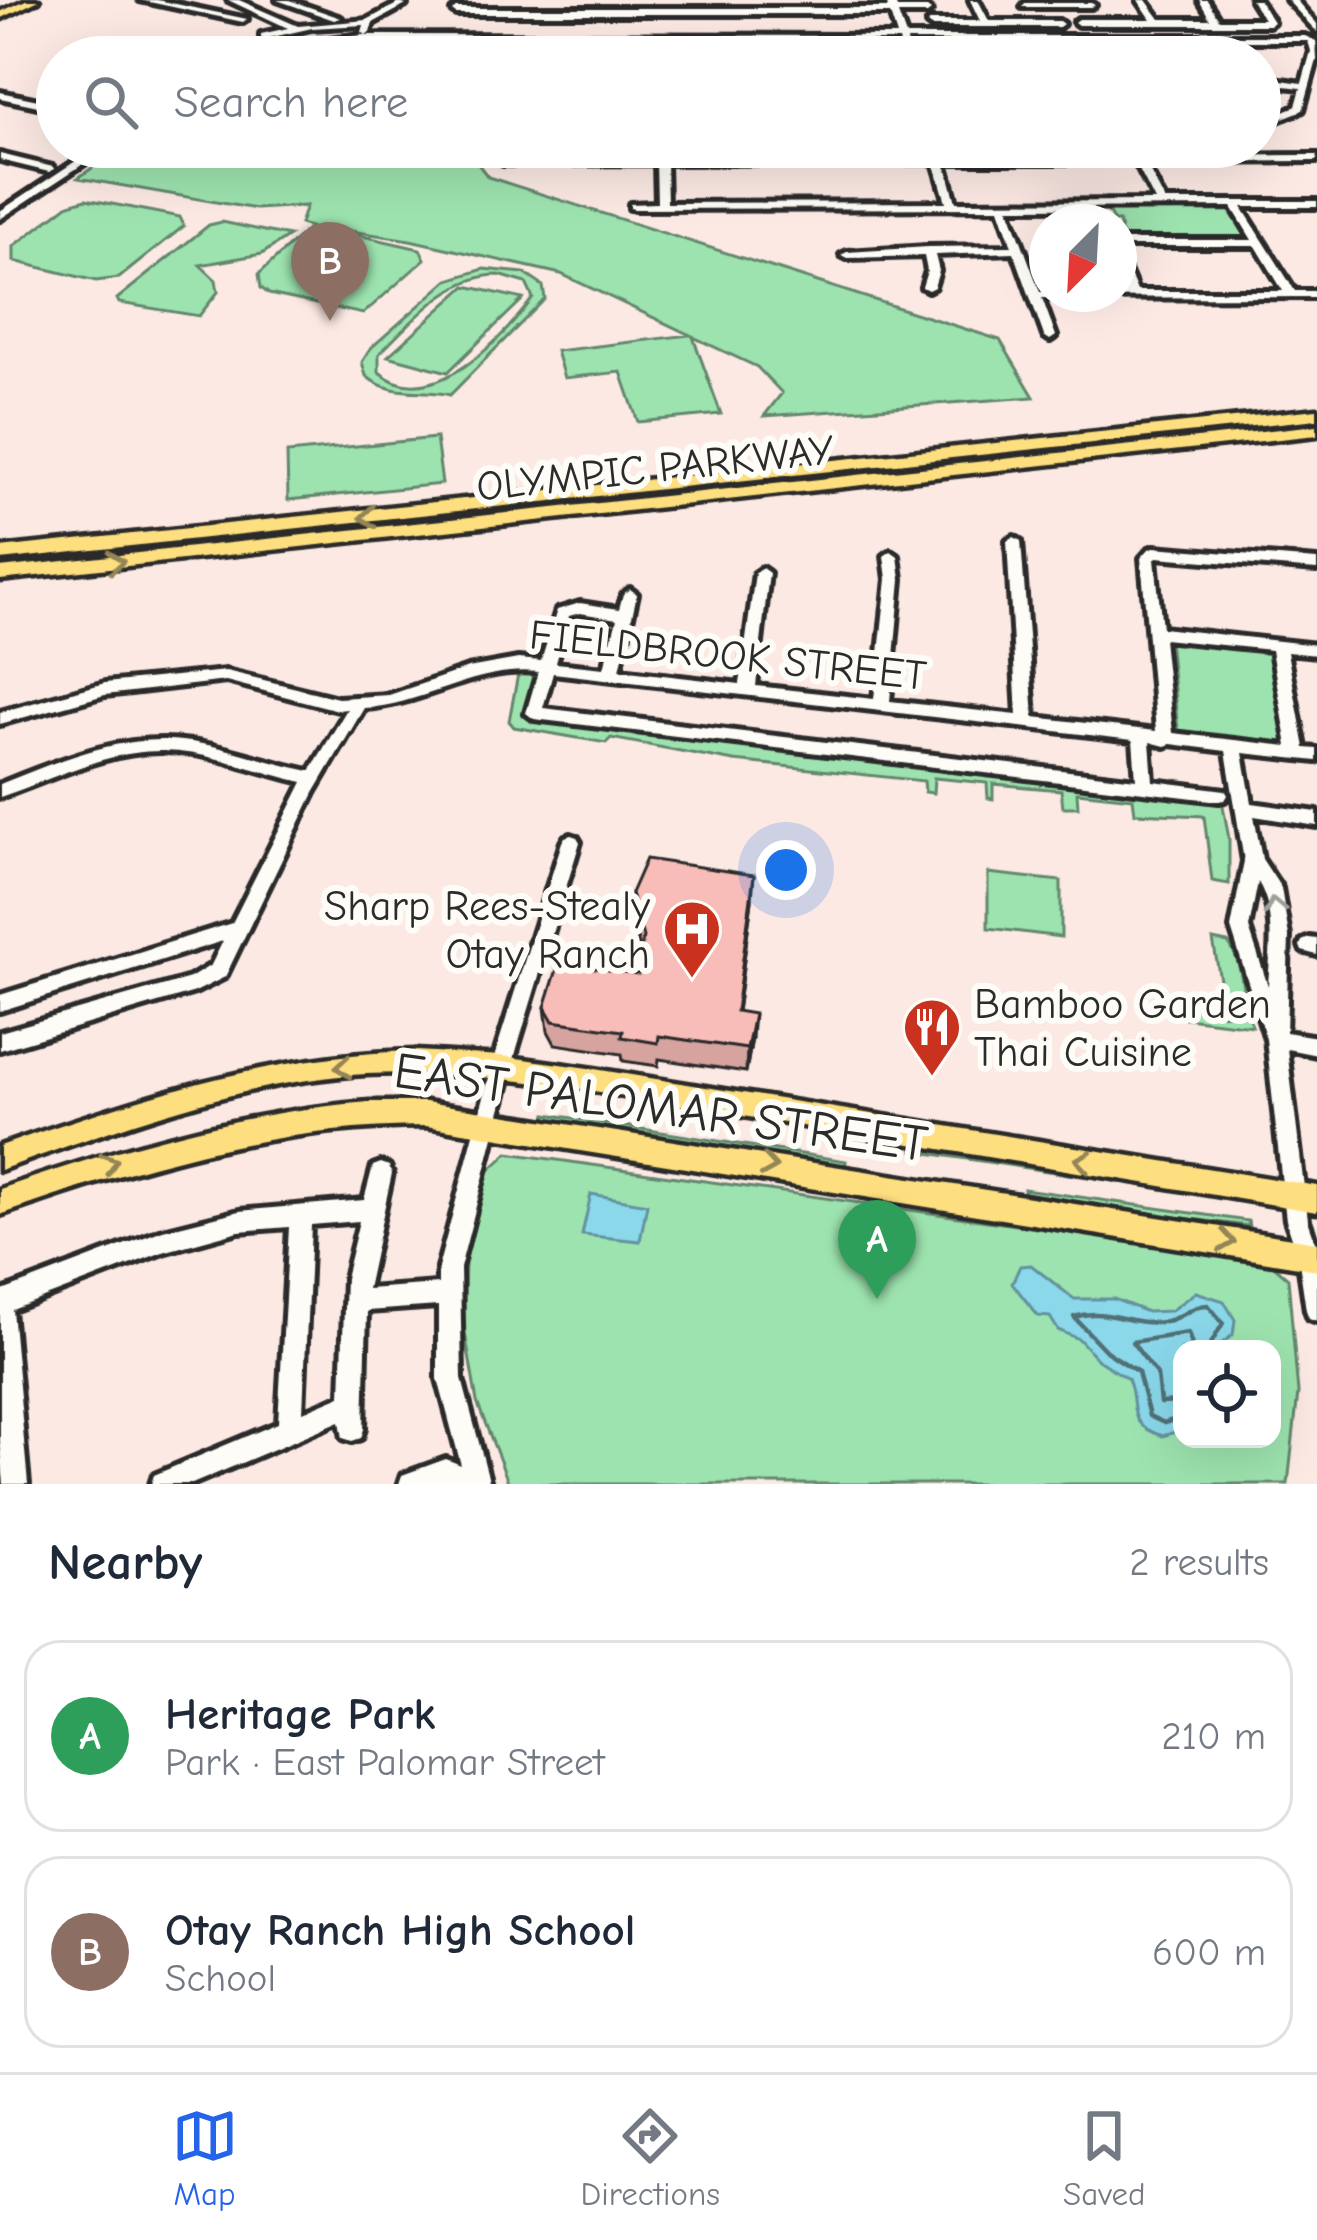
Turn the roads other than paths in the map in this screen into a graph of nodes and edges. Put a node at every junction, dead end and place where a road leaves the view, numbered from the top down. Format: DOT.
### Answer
graph roads {
  1 [pos="17,0"];
  2 [pos="34,0"];
  3 [pos="144,0"];
  4 [pos="232,0"];
  5 [pos="259,0"];
  6 [pos="281,0"];
  7 [pos="386,0"];
  8 [pos="507,0"];
  9 [pos="974,0"];
  10 [pos="1142,0"];
  11 [pos="1203,0"];
  12 [pos="1255,0"];
  13 [pos="1291,0"];
  14 [pos="1090,2"];
  15 [pos="1024,3"];
  16 [pos="1057,3"];
  17 [pos="247,5"];
  18 [pos="660,5"];
  19 [pos="892,5"];
  20 [pos="925,5"];
  21 [pos="456,11"];
  22 [pos="0,12"];
  23 [pos="268,12"];
  24 [pos="502,12"];
  25 [pos="237,21"];
  26 [pos="349,22"];
  27 [pos="370,22"];
  28 [pos="1078,22"];
  29 [pos="1101,22"];
  30 [pos="1156,22"];
  31 [pos="1192,22"];
  32 [pos="1216,22"];
  33 [pos="986,24"];
  34 [pos="1034,24"];
  35 [pos="1058,24"];
  36 [pos="296,28"];
  37 [pos="260,36"];
  38 [pos="265,36"];
  39 [pos="365,36"];
  40 [pos="660,36"];
  41 [pos="901,36"];
  42 [pos="1074,36"];
  43 [pos="1201,36"];
  44 [pos="1279,36"];
  45 [pos="1281,36"];
  46 [pos="1312,37"];
  47 [pos="1281,81"];
  48 [pos="1311,83"];
  49 [pos="0,99"];
  50 [pos="36,106"];
  51 [pos="1281,116"];
  52 [pos="1,158"];
  53 [pos="1317,158"];
  54 [pos="1281,159"];
  55 [pos="36,166"];
  56 [pos="45,168"];
  57 [pos="72,168"];
  58 [pos="662,168"];
  59 [pos="942,168"];
  60 [pos="1143,168"];
  61 [pos="49,169"];
  62 [pos="0,197"];
  63 [pos="21,202"];
  64 [pos="1235,204"];
  65 [pos="1317,204"];
  66 [pos="952,205"];
  67 [pos="1004,205"];
  68 [pos="1029,205"];
  69 [pos="1137,205"];
  70 [pos="1162,205"];
  71 [pos="634,206"];
  72 [pos="662,206"];
  73 [pos="0,216"];
  74 [pos="1137,243"];
  75 [pos="1259,243"];
  76 [pos="1018,249"];
  77 [pos="928,250"];
  78 [pos="848,255"];
  79 [pos="1029,275"];
  80 [pos="928,287"];
  81 [pos="1137,294"];
  82 [pos="1291,294"];
  83 [pos="1317,295"];
  84 [pos="1043,312"];
  85 [pos="1050,336"];
  86 [pos="1317,414"];
  87 [pos="1317,430"];
  88 [pos="486,513"];
  89 [pos="1014,541"];
  90 [pos="0,554"];
  91 [pos="891,556"];
  92 [pos="1317,566"];
  93 [pos="763,573"];
  94 [pos="0,574"];
  95 [pos="630,594"];
  96 [pos="626,615"];
  97 [pos="1158,633"];
  98 [pos="1278,645"];
  99 [pos="1317,650"];
  100 [pos="547,666"];
  101 [pos="611,674"];
  102 [pos="747,690"];
  103 [pos="358,704"];
  104 [pos="881,706"];
  105 [pos="0,718"];
  106 [pos="1026,723"];
  107 [pos="1141,737"];
  108 [pos="1165,740"];
  109 [pos="1234,748"];
  110 [pos="1308,754"];
  111 [pos="314,778"];
  112 [pos="1145,786"];
  113 [pos="0,790"];
  114 [pos="1219,795"];
  115 [pos="1244,808"];
  116 [pos="1317,819"];
  117 [pos="571,842"];
  118 [pos="1253,861"];
  119 [pos="241,928"];
  120 [pos="0,1003"];
  121 [pos="0,1040"];
  122 [pos="1276,1040"];
  123 [pos="1317,1046"];
  124 [pos="502,1070"];
  125 [pos="488,1121"];
  126 [pos="0,1157"];
  127 [pos="381,1173"];
  128 [pos="1305,1197"];
  129 [pos="0,1202"];
  130 [pos="373,1209"];
  131 [pos="300,1216"];
  132 [pos="1313,1255"];
  133 [pos="447,1294"];
  134 [pos="355,1301"];
  135 [pos="0,1304"];
  136 [pos="1317,1310"];
  137 [pos="290,1427"];
  138 [pos="467,1479"];
  139 [pos="16,1484"];
  140 [pos="165,1484"];
  141 [pos="411,1484"];
  1 -- 22 [label="main road"];
  2 -- 22 [label="main road"];
  3 -- 25 [label="street"];
  4 -- 17 [label="street"];
  5 -- 17 [label="street"];
  6 -- 26 [label="street"];
  7 -- 27 [label="street"];
  8 -- 24 [label="street"];
  9 -- 33 [label="street"];
  10 -- 30 [label="street"];
  11 -- 32 [label="street"];
  12 -- 32 [label="street"];
  13 -- 46 [label="street"];
  14 -- 16 [label="street"];
  14 -- 29 [label="street"];
  15 -- 16 [label="street"];
  15 -- 34 [label="street"];
  16 -- 42 [label="street"];
  17 -- 23 [label="street"];
  18 -- 19 [label="street"];
  18 -- 24 [label="street"];
  18 -- 40 [label="street"];
  19 -- 20 [label="street"];
  19 -- 41 [label="street"];
  20 -- 33 [label="street"];
  21 -- 24 [label="street"];
  23 -- 25 [label="street"];
  23 -- 36 [label="street"];
  25 -- 37 [label="street"];
  26 -- 27 [label="street"];
  26 -- 36 [label="street"];
  27 -- 39 [label="street"];
  28 -- 29 [label="street"];
  29 -- 30 [label="street"];
  30 -- 31 [label="street"];
  31 -- 32 [label="street"];
  31 -- 43 [label="street"];
  33 -- 34 [label="street"];
  34 -- 35 [label="street"];
  36 -- 38 [label="street"];
  43 -- 44 [label="street"];
  45 -- 46 [label="street"];
  46 -- 48 [label="street"];
  47 -- 48 [label="street"];
  48 -- 51 [label="street"];
  49 -- 50 [label="street"];
  52 -- 55 [label="street"];
  53 -- 54 [label="street"];
  56 -- 61 [label="street"];
  57 -- 63 [label="street"];
  58 -- 72 [label="street"];
  59 -- 66 [label="street"];
  60 -- 70 [label="street"];
  62 -- 63 [label="street"];
  63 -- 73 [label="street"];
  64 -- 65 [label="street"];
  64 -- 70 [label="street"];
  64 -- 75 [label="street"];
  66 -- 67 [label="street"];
  66 -- 72 [label="street"];
  67 -- 68 [label="street"];
  67 -- 76 [label="street"];
  69 -- 70 [label="street"];
  71 -- 72 [label="street"];
  74 -- 75 [label="street"];
  75 -- 82 [label="street"];
  76 -- 77 [label="street"];
  76 -- 79 [label="street"];
  77 -- 78 [label="street"];
  77 -- 80 [label="street"];
  81 -- 82 [label="street"];
  82 -- 83 [label="street"];
  84 -- 85 [label="street"];
  86 -- 88 [label="main road, OLYMPIC PARKWAY"];
  87 -- 88 [label="main road, OLYMPIC PARKWAY"];
  88 -- 90 [label="main road, OLYMPIC PARKWAY, one-way"];
  94 -- 88 [label="main road, OLYMPIC PARKWAY, one-way"];
  89 -- 106 [label="street"];
  91 -- 104 [label="street"];
  92 -- 97 [label="street"];
  93 -- 102 [label="street"];
  95 -- 96 [label="street"];
  96 -- 100 [label="street"];
  96 -- 101 [label="street"];
  97 -- 98 [label="street"];
  97 -- 108 [label="street"];
  98 -- 99 [label="street"];
  98 -- 110 [label="street"];
  100 -- 101 [label="street, FIELDBROOK STREET"];
  100 -- 103 [label="street, FIELDBROOK STREET"];
  100 -- 112 [label="street"];
  101 -- 102 [label="street, FIELDBROOK STREET"];
  102 -- 104 [label="street, FIELDBROOK STREET"];
  103 -- 105 [label="street, FIELDBROOK STREET"];
  103 -- 111 [label="street"];
  104 -- 106 [label="street, FIELDBROOK STREET"];
  106 -- 107 [label="street, FIELDBROOK STREET"];
  107 -- 108 [label="street, FIELDBROOK STREET"];
  107 -- 112 [label="street"];
  108 -- 109 [label="street, FIELDBROOK STREET"];
  109 -- 110 [label="street, FIELDBROOK STREET"];
  109 -- 115 [label="street"];
  111 -- 113 [label="street"];
  111 -- 119 [label="street"];
  112 -- 114 [label="street"];
  115 -- 116 [label="street"];
  115 -- 118 [label="street"];
  117 -- 124 [label="street"];
  122 -- 118 [label="street, one-way"];
  118 -- 122 [label="street"];
  119 -- 120 [label="street"];
  119 -- 121 [label="street"];
  122 -- 123 [label="street"];
  122 -- 128 [label="street"];
  124 -- 125 [label="street"];
  124 -- 126 [label="main road, EAST PALOMAR STREET, one-way"];
  128 -- 124 [label="main road, EAST PALOMAR STREET, one-way"];
  129 -- 125 [label="main road, EAST PALOMAR STREET, one-way"];
  125 -- 132 [label="main road, EAST PALOMAR STREET, one-way"];
  125 -- 133 [label="street"];
  127 -- 130 [label="street"];
  128 -- 132 [label="street"];
  130 -- 131 [label="street"];
  130 -- 134 [label="street"];
  131 -- 135 [label="street"];
  131 -- 137 [label="street"];
  132 -- 136 [label="street"];
  133 -- 134 [label="street"];
  133 -- 138 [label="street"];
  134 -- 137 [label="street"];
  135 -- 139 [label="street"];
  137 -- 140 [label="street"];
  138 -- 141 [label="street"];
}
